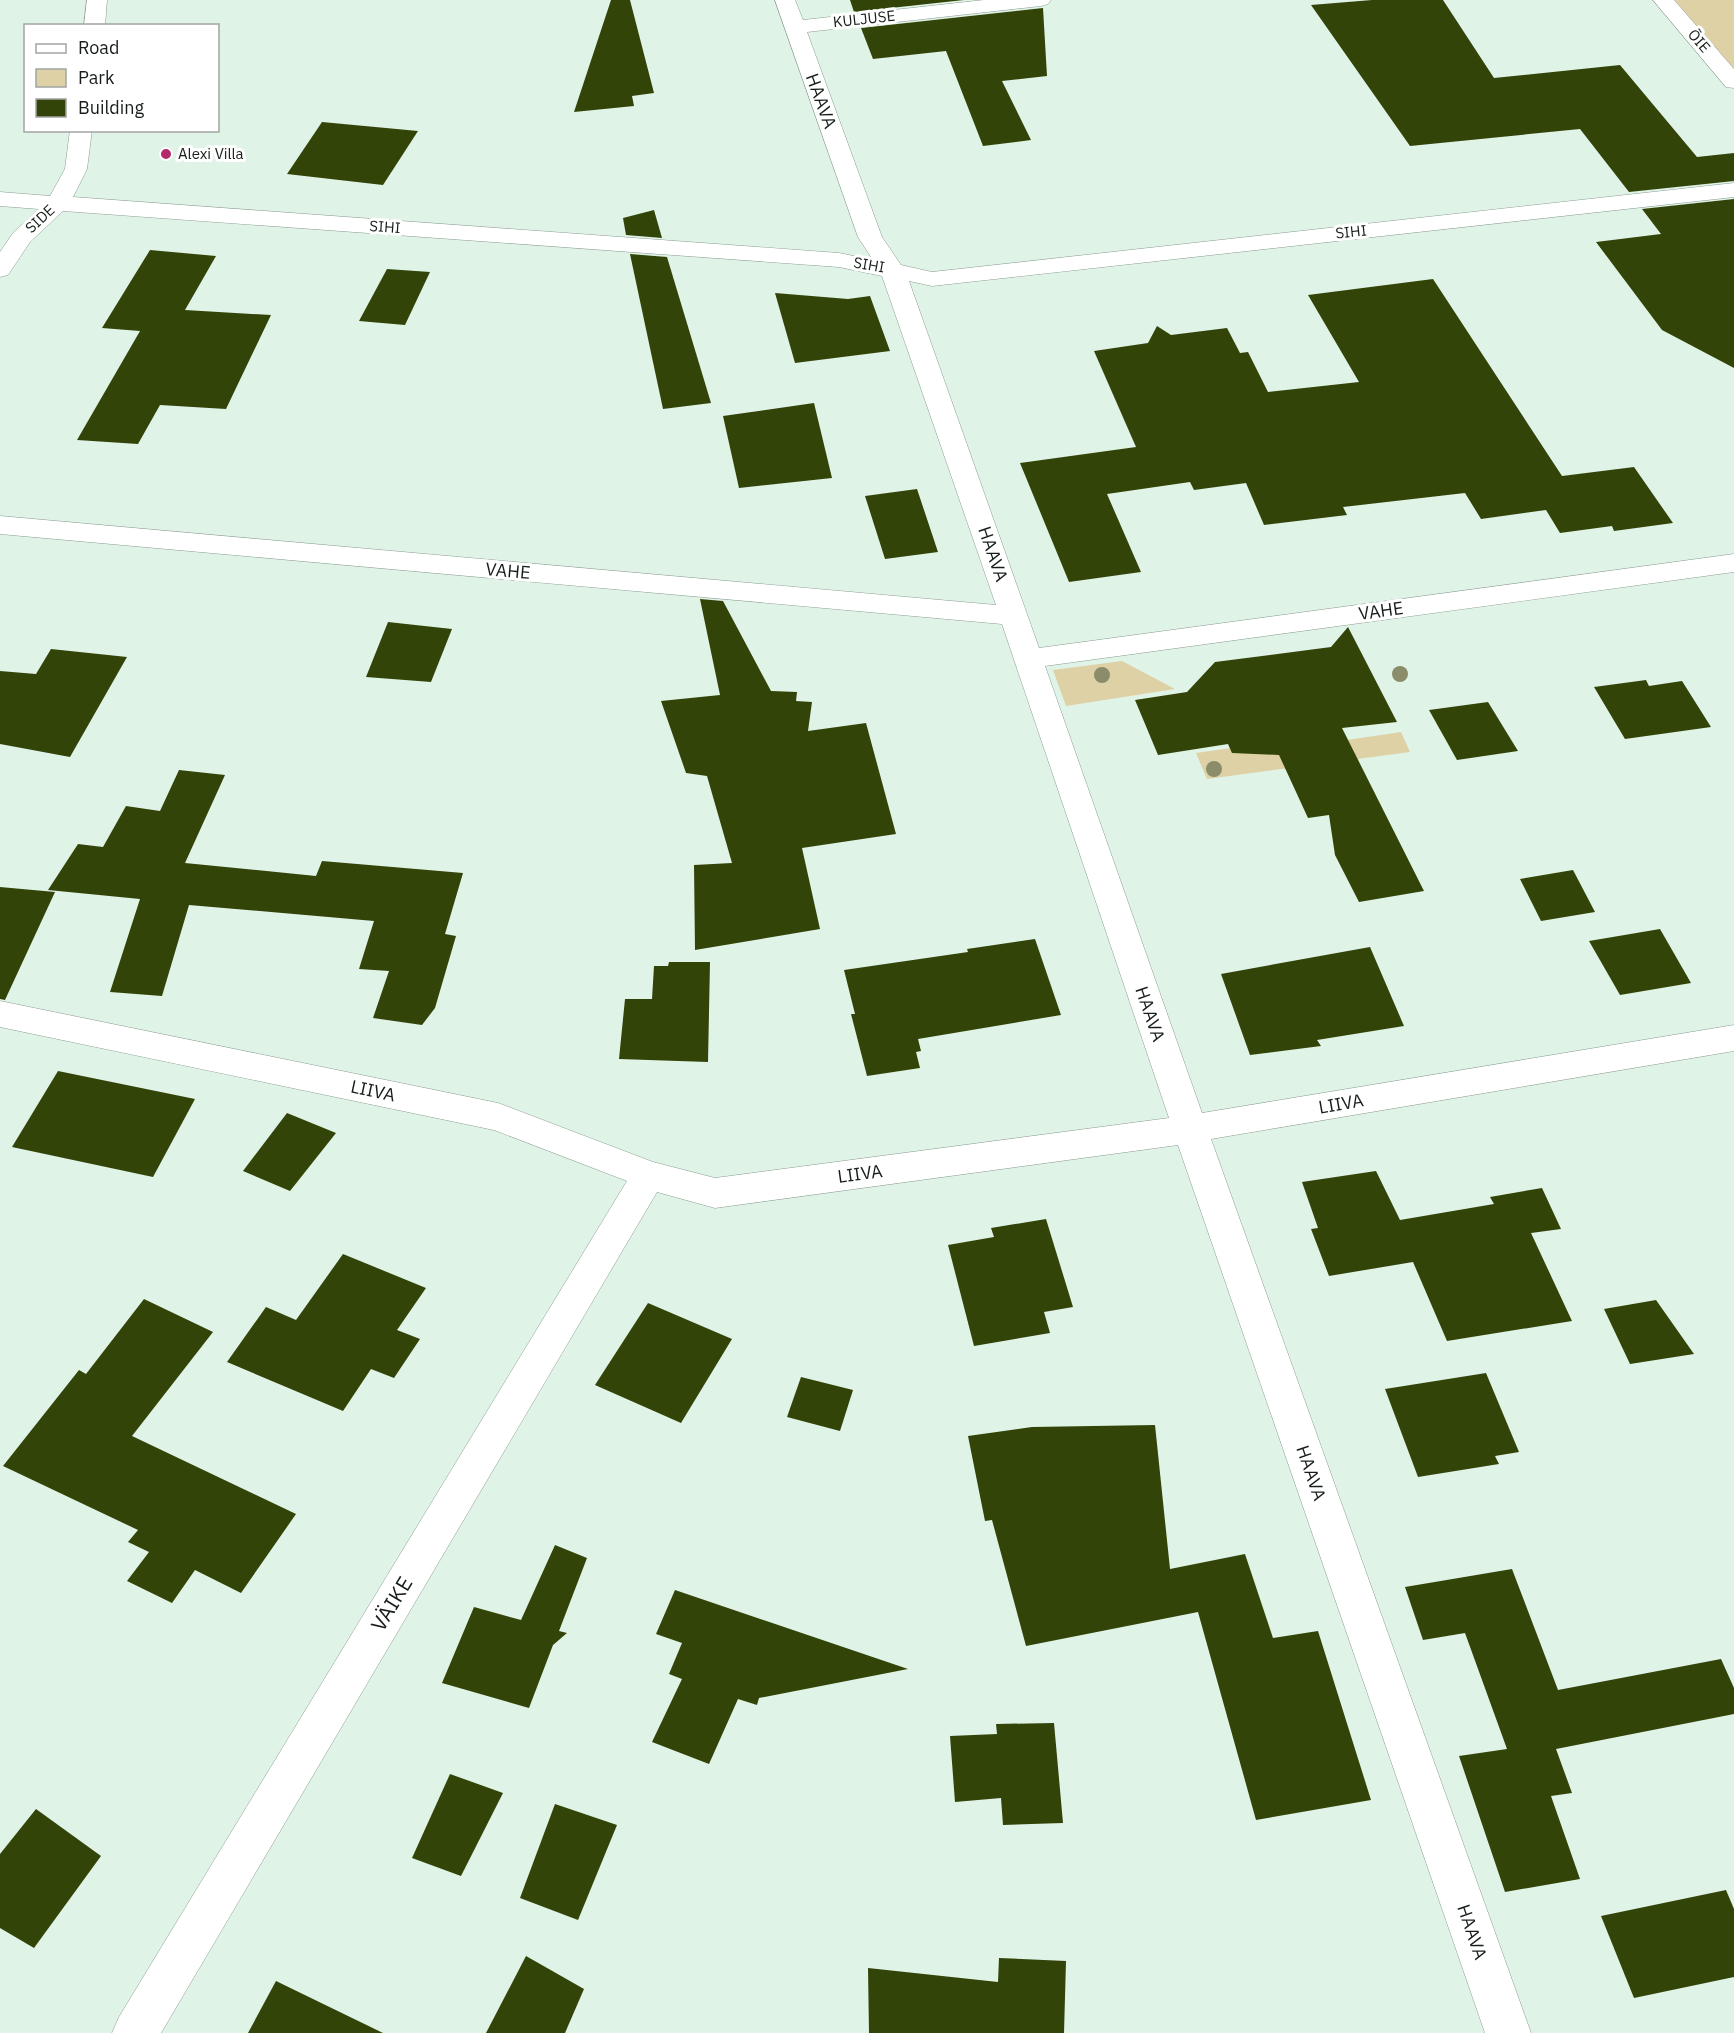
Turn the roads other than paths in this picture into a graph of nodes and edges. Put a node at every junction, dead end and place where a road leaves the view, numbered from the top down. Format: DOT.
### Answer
graph roads {
  1 [pos="97,0"];
  2 [pos="1041,0"];
  3 [pos="1663,0"];
  4 [pos="789,13"];
  5 [pos="94,24"];
  6 [pos="1734,82"];
  7 [pos="81,132"];
  8 [pos="1734,190"];
  9 [pos="0,199"];
  10 [pos="58,203"];
  11 [pos="891,269"];
  12 [pos="0,270"];
  13 [pos="0,525"];
  14 [pos="1734,563"];
  15 [pos="1015,616"];
  16 [pos="1029,660"];
  17 [pos="0,1014"];
  18 [pos="1734,1038"];
  19 [pos="1190,1129"];
  20 [pos="649,1175"];
  21 [pos="135,2033"];
  22 [pos="1508,2033"];
  1 -- 5 [label="street"];
  2 -- 4 [label="street, KULJUSE"];
  3 -- 6 [label="street, ÕIE"];
  4 -- 11 [label="street, HAAVA"];
  7 -- 10 [label="street, SIDE"];
  8 -- 11 [label="street, SIHI"];
  9 -- 10 [label="street, SIHI"];
  10 -- 11 [label="street, SIHI"];
  10 -- 12 [label="street, SIDE"];
  11 -- 15 [label="street, HAAVA"];
  13 -- 15 [label="street, VAHE"];
  14 -- 16 [label="street, VAHE"];
  15 -- 16 [label="street, HAAVA"];
  16 -- 19 [label="street, HAAVA"];
  17 -- 20 [label="street, LIIVA"];
  18 -- 19 [label="street, LIIVA"];
  19 -- 20 [label="street, LIIVA"];
  19 -- 22 [label="street, HAAVA"];
  20 -- 21 [label="street, VÄIKE"];
}
